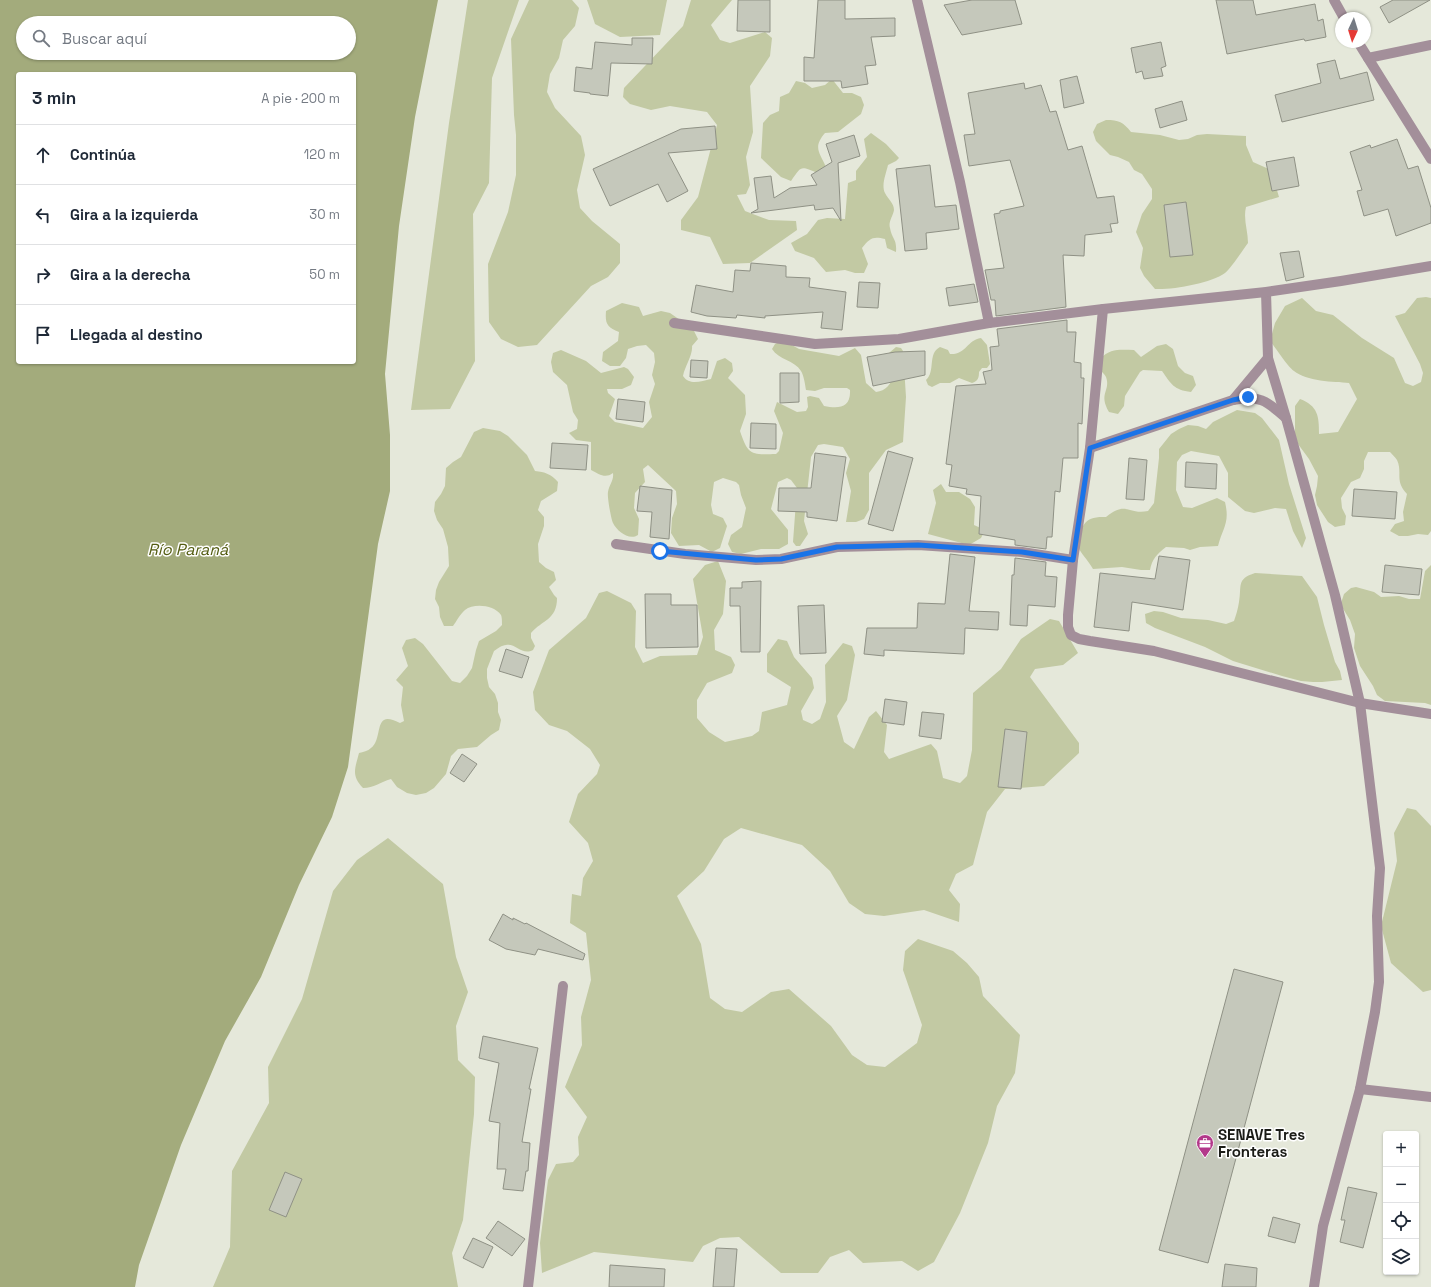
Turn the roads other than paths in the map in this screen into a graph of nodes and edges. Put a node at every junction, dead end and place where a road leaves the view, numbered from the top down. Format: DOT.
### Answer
graph roads {
  1 [pos="917,0"];
  2 [pos="1334,0"];
  3 [pos="1341,12"];
  4 [pos="1431,45"];
  5 [pos="1362,48"];
  6 [pos="1368,58"];
  7 [pos="1431,159"];
  8 [pos="1431,266"];
  9 [pos="1266,292"];
  10 [pos="1103,309"];
  11 [pos="674,323"];
  12 [pos="989,323"];
  13 [pos="1268,358"];
  14 [pos="1233,400"];
  15 [pos="1286,418"];
  16 [pos="1090,448"];
  17 [pos="616,544"];
  18 [pos="1073,560"];
  19 [pos="1360,703"];
  20 [pos="1431,714"];
  21 [pos="563,986"];
  22 [pos="1360,1088"];
  23 [pos="1431,1097"];
  24 [pos="528,1287"];
  25 [pos="1314,1287"];
  1 -- 12 [label="street"];
  2 -- 3 [label="street"];
  4 -- 6 [label="street"];
  5 -- 6 [label="street"];
  6 -- 7 [label="street"];
  8 -- 9 [label="street"];
  9 -- 10 [label="street"];
  9 -- 13 [label="street"];
  10 -- 12 [label="street"];
  10 -- 16 [label="street"];
  11 -- 12 [label="street"];
  13 -- 14 [label="street"];
  13 -- 15 [label="street"];
  14 -- 15 [label="street"];
  14 -- 16 [label="street"];
  15 -- 19 [label="street"];
  16 -- 18 [label="street"];
  17 -- 18 [label="street"];
  18 -- 19 [label="street"];
  19 -- 20 [label="street"];
  19 -- 22 [label="street"];
  21 -- 24 [label="street"];
  22 -- 23 [label="street"];
  22 -- 25 [label="street"];
}
